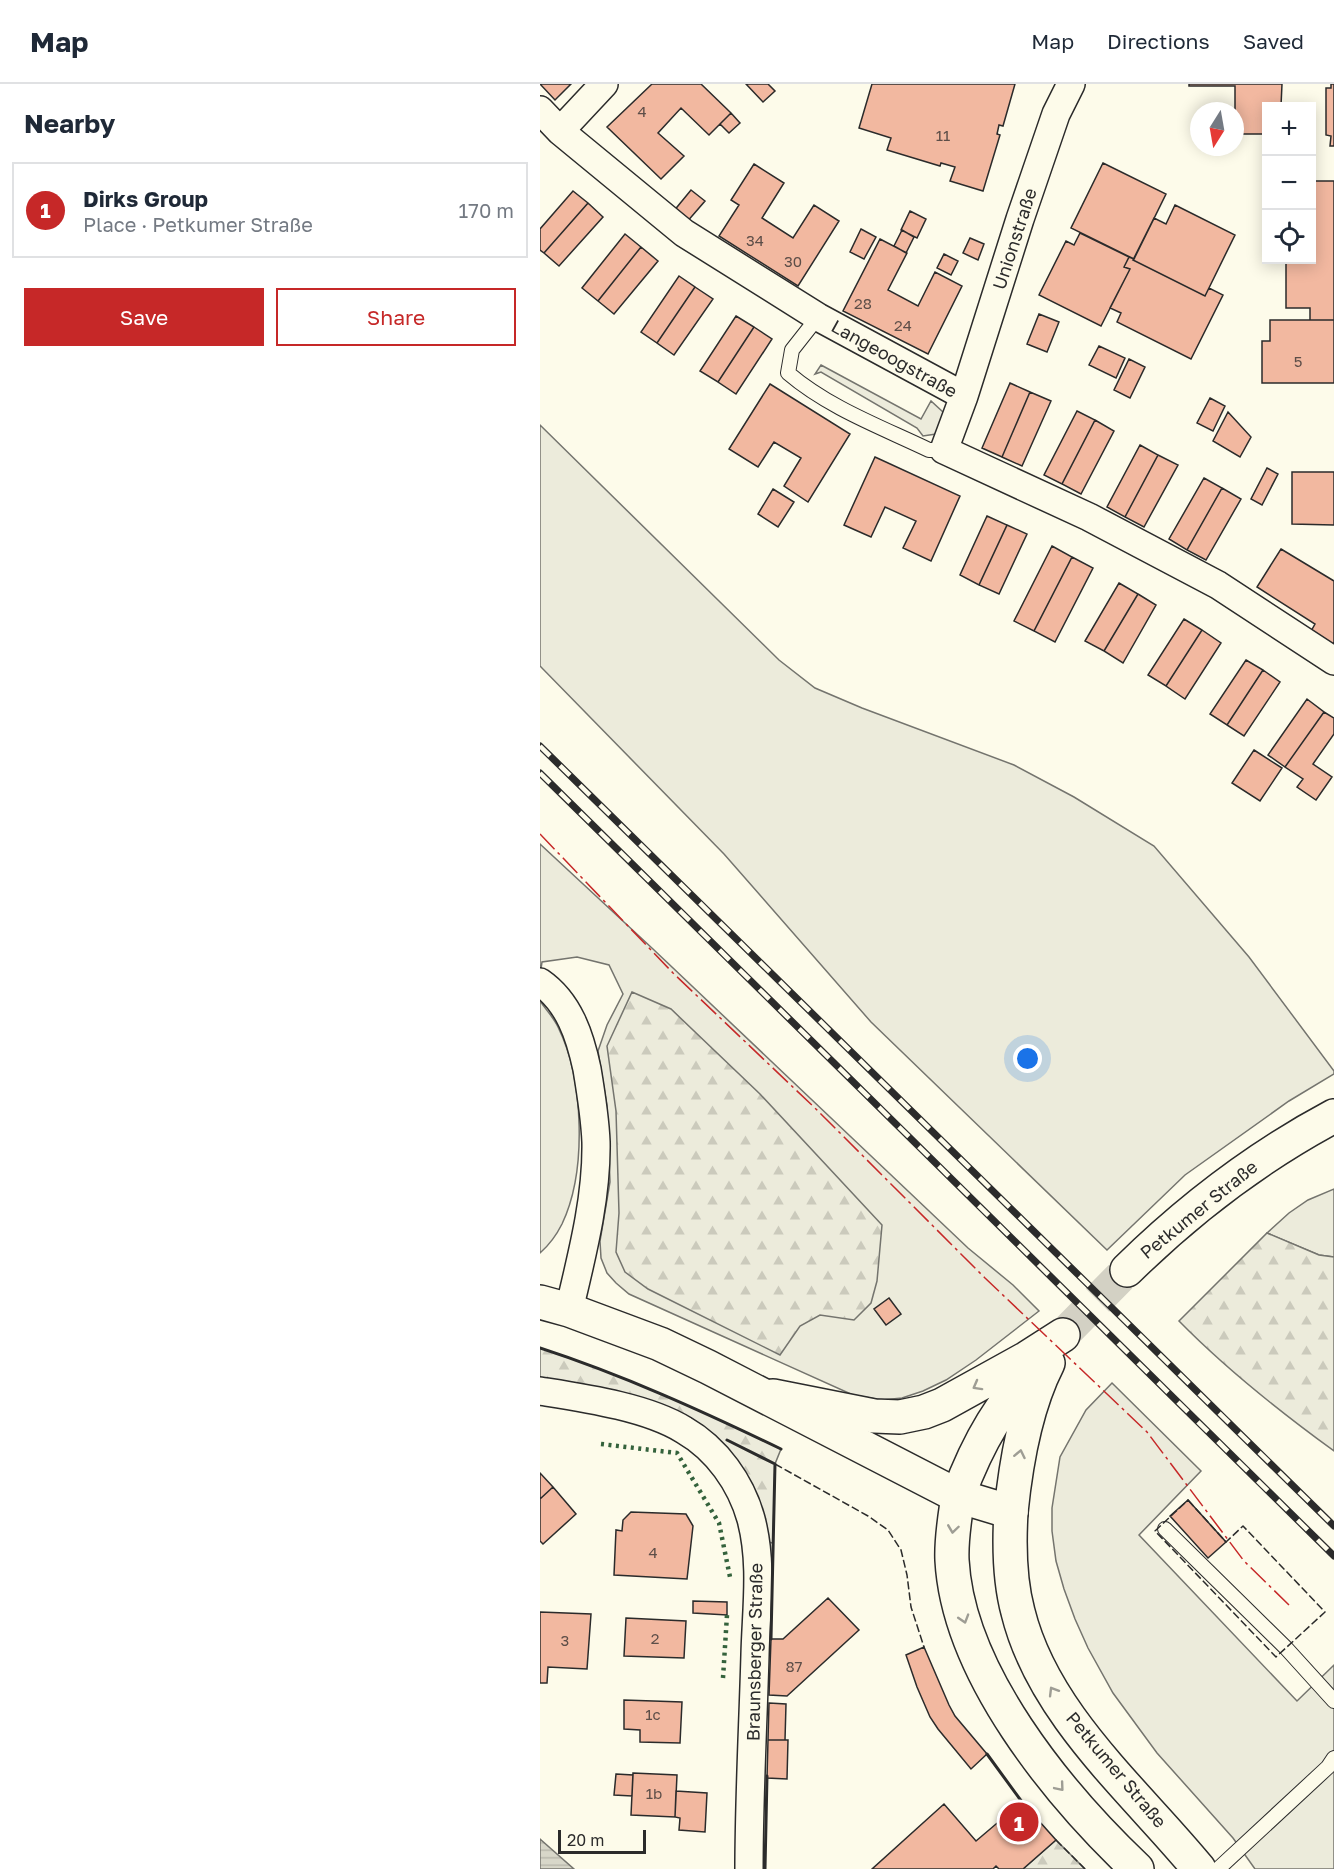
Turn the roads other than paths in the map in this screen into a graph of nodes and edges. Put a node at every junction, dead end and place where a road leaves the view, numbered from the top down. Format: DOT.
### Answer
graph roads {
  1 [pos="604,84"];
  2 [pos="1071,84"];
  3 [pos="540,110"];
  4 [pos="560,130"];
  5 [pos="818,317"];
  6 [pos="964,396"];
  7 [pos="944,450"];
  8 [pos="1334,661"];
  9 [pos="540,982"];
  10 [pos="1334,1116"];
  11 [pos="1127,1270"];
  12 [pos="555,1306"];
  13 [pos="1063,1335"];
  14 [pos="540,1391"];
  15 [pos="757,1393"];
  16 [pos="958,1496"];
  17 [pos="1011,1512"];
  18 [pos="1165,1529"];
  19 [pos="1334,1701"];
  20 [pos="1334,1758"];
  21 [pos="749,1869"];
  22 [pos="1137,1869"];
  23 [pos="1199,1869"];
  24 [pos="1218,1869"];
  1 -- 4 [label="street"];
  2 -- 6 [label="street, Unionstraße"];
  3 -- 4 [label="street, Langeoogstraße"];
  4 -- 5 [label="street, Langeoogstraße"];
  5 -- 6 [label="street, Langeoogstraße"];
  5 -- 7 [label="lane"];
  6 -- 7 [label="street, Langeoogstraße"];
  7 -- 8 [label="street"];
  9 -- 12 [label="street"];
  10 -- 11 [label="main road, Petkumer Straße"];
  12 -- 15 [label="main road"];
  13 -- 15 [label="main road, one-way"];
  13 -- 16 [label="main road"];
  17 -- 13 [label="main road, Petkumer Straße, one-way"];
  14 -- 21 [label="street, Braunsberger Straße"];
  15 -- 16 [label="main road"];
  16 -- 17 [label="main road"];
  16 -- 22 [label="main road, one-way"];
  23 -- 17 [label="main road, Petkumer Straße, one-way"];
  18 -- 19 [label="lane"];
  20 -- 24 [label="lane"];
}
